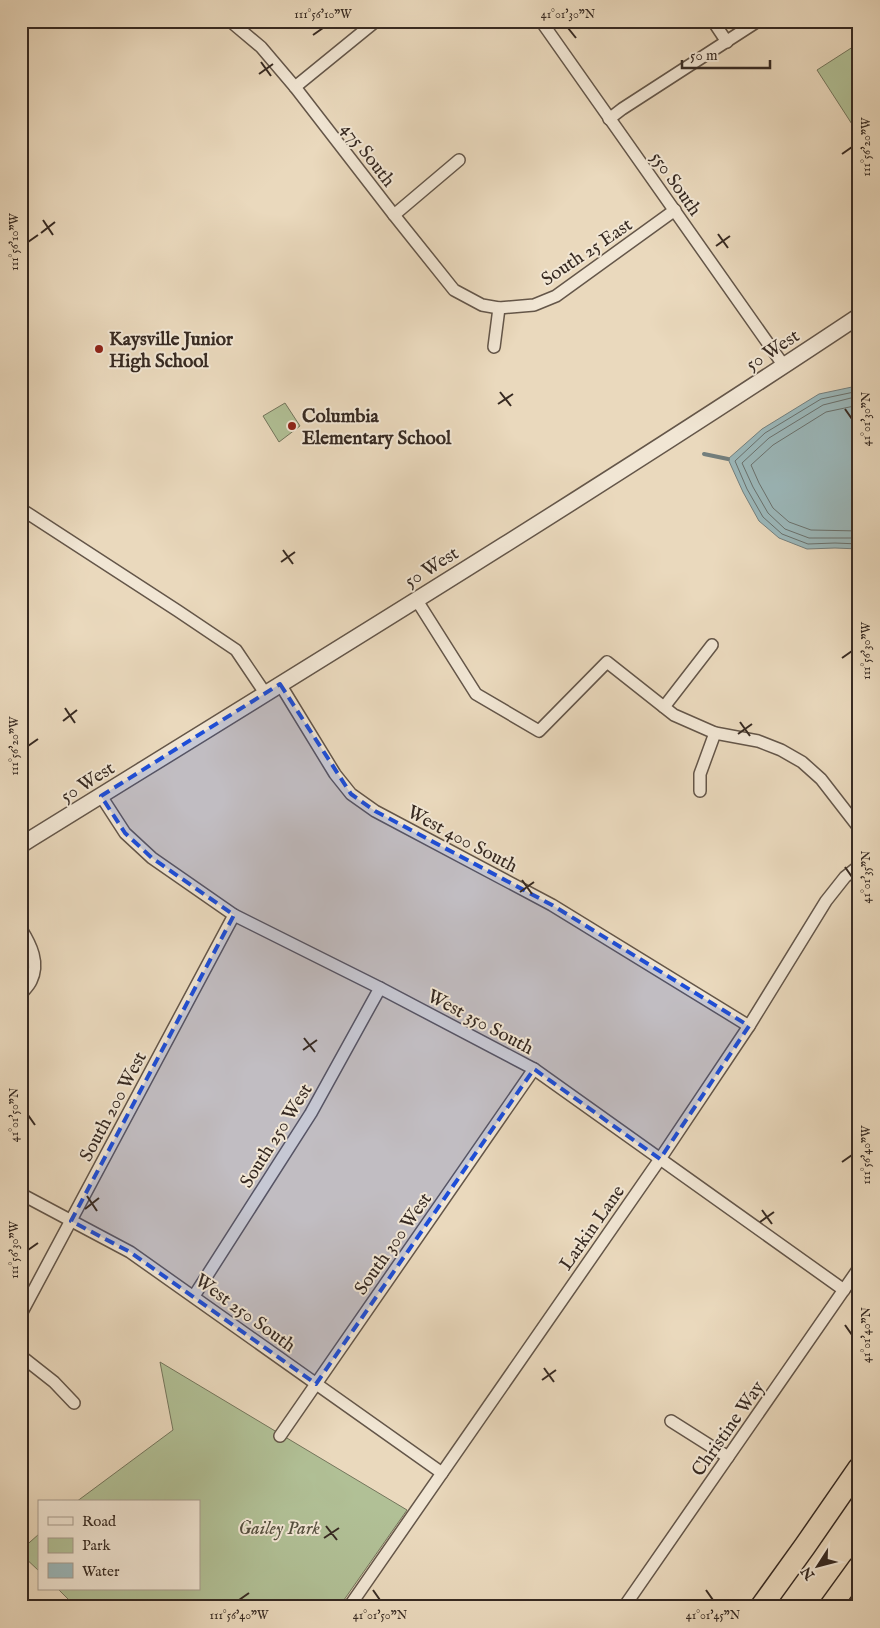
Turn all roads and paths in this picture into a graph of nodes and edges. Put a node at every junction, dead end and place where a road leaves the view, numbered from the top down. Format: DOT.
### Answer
graph roads {
  1 [pos="230,21"];
  2 [pos="376,21"];
  3 [pos="541,21"];
  4 [pos="713,21"];
  5 [pos="758,21"];
  6 [pos="726,42"];
  7 [pos="295,88"];
  8 [pos="609,119"];
  9 [pos="460,160"];
  10 [pos="674,210"];
  11 [pos="394,215"];
  12 [pos="482,305"];
  13 [pos="499,308"];
  14 [pos="859,316"];
  15 [pos="494,346"];
  16 [pos="784,366"];
  17 [pos="21,510"];
  18 [pos="416,599"];
  19 [pos="712,645"];
  20 [pos="280,684"];
  21 [pos="265,693"];
  22 [pos="664,707"];
  23 [pos="715,733"];
  24 [pos="700,791"];
  25 [pos="101,796"];
  26 [pos="859,828"];
  27 [pos="21,845"];
  28 [pos="859,866"];
  29 [pos="234,915"];
  30 [pos="21,929"];
  31 [pos="380,988"];
  32 [pos="21,994"];
  33 [pos="749,1026"];
  34 [pos="534,1069"];
  35 [pos="660,1159"];
  36 [pos="21,1194"];
  37 [pos="71,1221"];
  38 [pos="859,1268"];
  39 [pos="844,1290"];
  40 [pos="194,1296"];
  41 [pos="21,1314"];
  42 [pos="21,1356"];
  43 [pos="316,1384"];
  44 [pos="74,1403"];
  45 [pos="671,1421"];
  46 [pos="280,1436"];
  47 [pos="728,1457"];
  48 [pos="859,1468"];
  49 [pos="442,1473"];
  50 [pos="859,1567"];
  51 [pos="350,1607"];
  52 [pos="624,1607"];
  53 [pos="761,1607"];
  54 [pos="830,1607"];
  1 -- 7 [label="street, 475 South"];
  2 -- 7 [label="street"];
  3 -- 8 [label="street, 550 South"];
  4 -- 6 [label="street"];
  5 -- 6 [label="street"];
  6 -- 8 [label="street"];
  7 -- 11 [label="street, 475 South"];
  8 -- 10 [label="street, 550 South"];
  9 -- 11 [label="street"];
  10 -- 13 [label="street, South 25 East"];
  10 -- 16 [label="street, 550 South"];
  11 -- 12 [label="street, 475 South"];
  12 -- 13 [label="street, South 25 East"];
  13 -- 15 [label="street"];
  14 -- 16 [label="street, 50 West"];
  16 -- 18 [label="street, 50 West"];
  17 -- 21 [label="street"];
  18 -- 20 [label="street, 50 West"];
  18 -- 22 [label="street"];
  19 -- 22 [label="street"];
  20 -- 21 [label="street, 50 West"];
  20 -- 33 [label="street, West 400 South"];
  21 -- 25 [label="street, 50 West"];
  22 -- 23 [label="street"];
  23 -- 24 [label="street"];
  23 -- 26 [label="street"];
  25 -- 27 [label="street, 50 West"];
  25 -- 29 [label="street, West 350 South"];
  28 -- 33 [label="street, Larkin Lane"];
  29 -- 31 [label="street, West 350 South"];
  29 -- 37 [label="street, South 200 West"];
  30 -- 32 [label="street"];
  31 -- 34 [label="street, West 350 South"];
  31 -- 40 [label="street, South 250 West"];
  33 -- 35 [label="street, Larkin Lane"];
  34 -- 35 [label="street, West 350 South"];
  34 -- 43 [label="street, South 300 West"];
  35 -- 39 [label="street, West 350 South"];
  35 -- 49 [label="street, Larkin Lane"];
  36 -- 37 [label="street, West 250 South"];
  37 -- 40 [label="street, West 250 South"];
  37 -- 41 [label="street, South 200 West"];
  38 -- 39 [label="street, Christine Way"];
  39 -- 47 [label="street, Christine Way"];
  40 -- 43 [label="street, West 250 South"];
  42 -- 44 [label="street"];
  43 -- 46 [label="street, South 300 West"];
  43 -- 49 [label="street, West 250 South"];
  45 -- 47 [label="street"];
  47 -- 52 [label="street, Christine Way"];
  48 -- 53 [label="highway"];
  49 -- 51 [label="street, Larkin Lane"];
  50 -- 54 [label="highway"];
}
